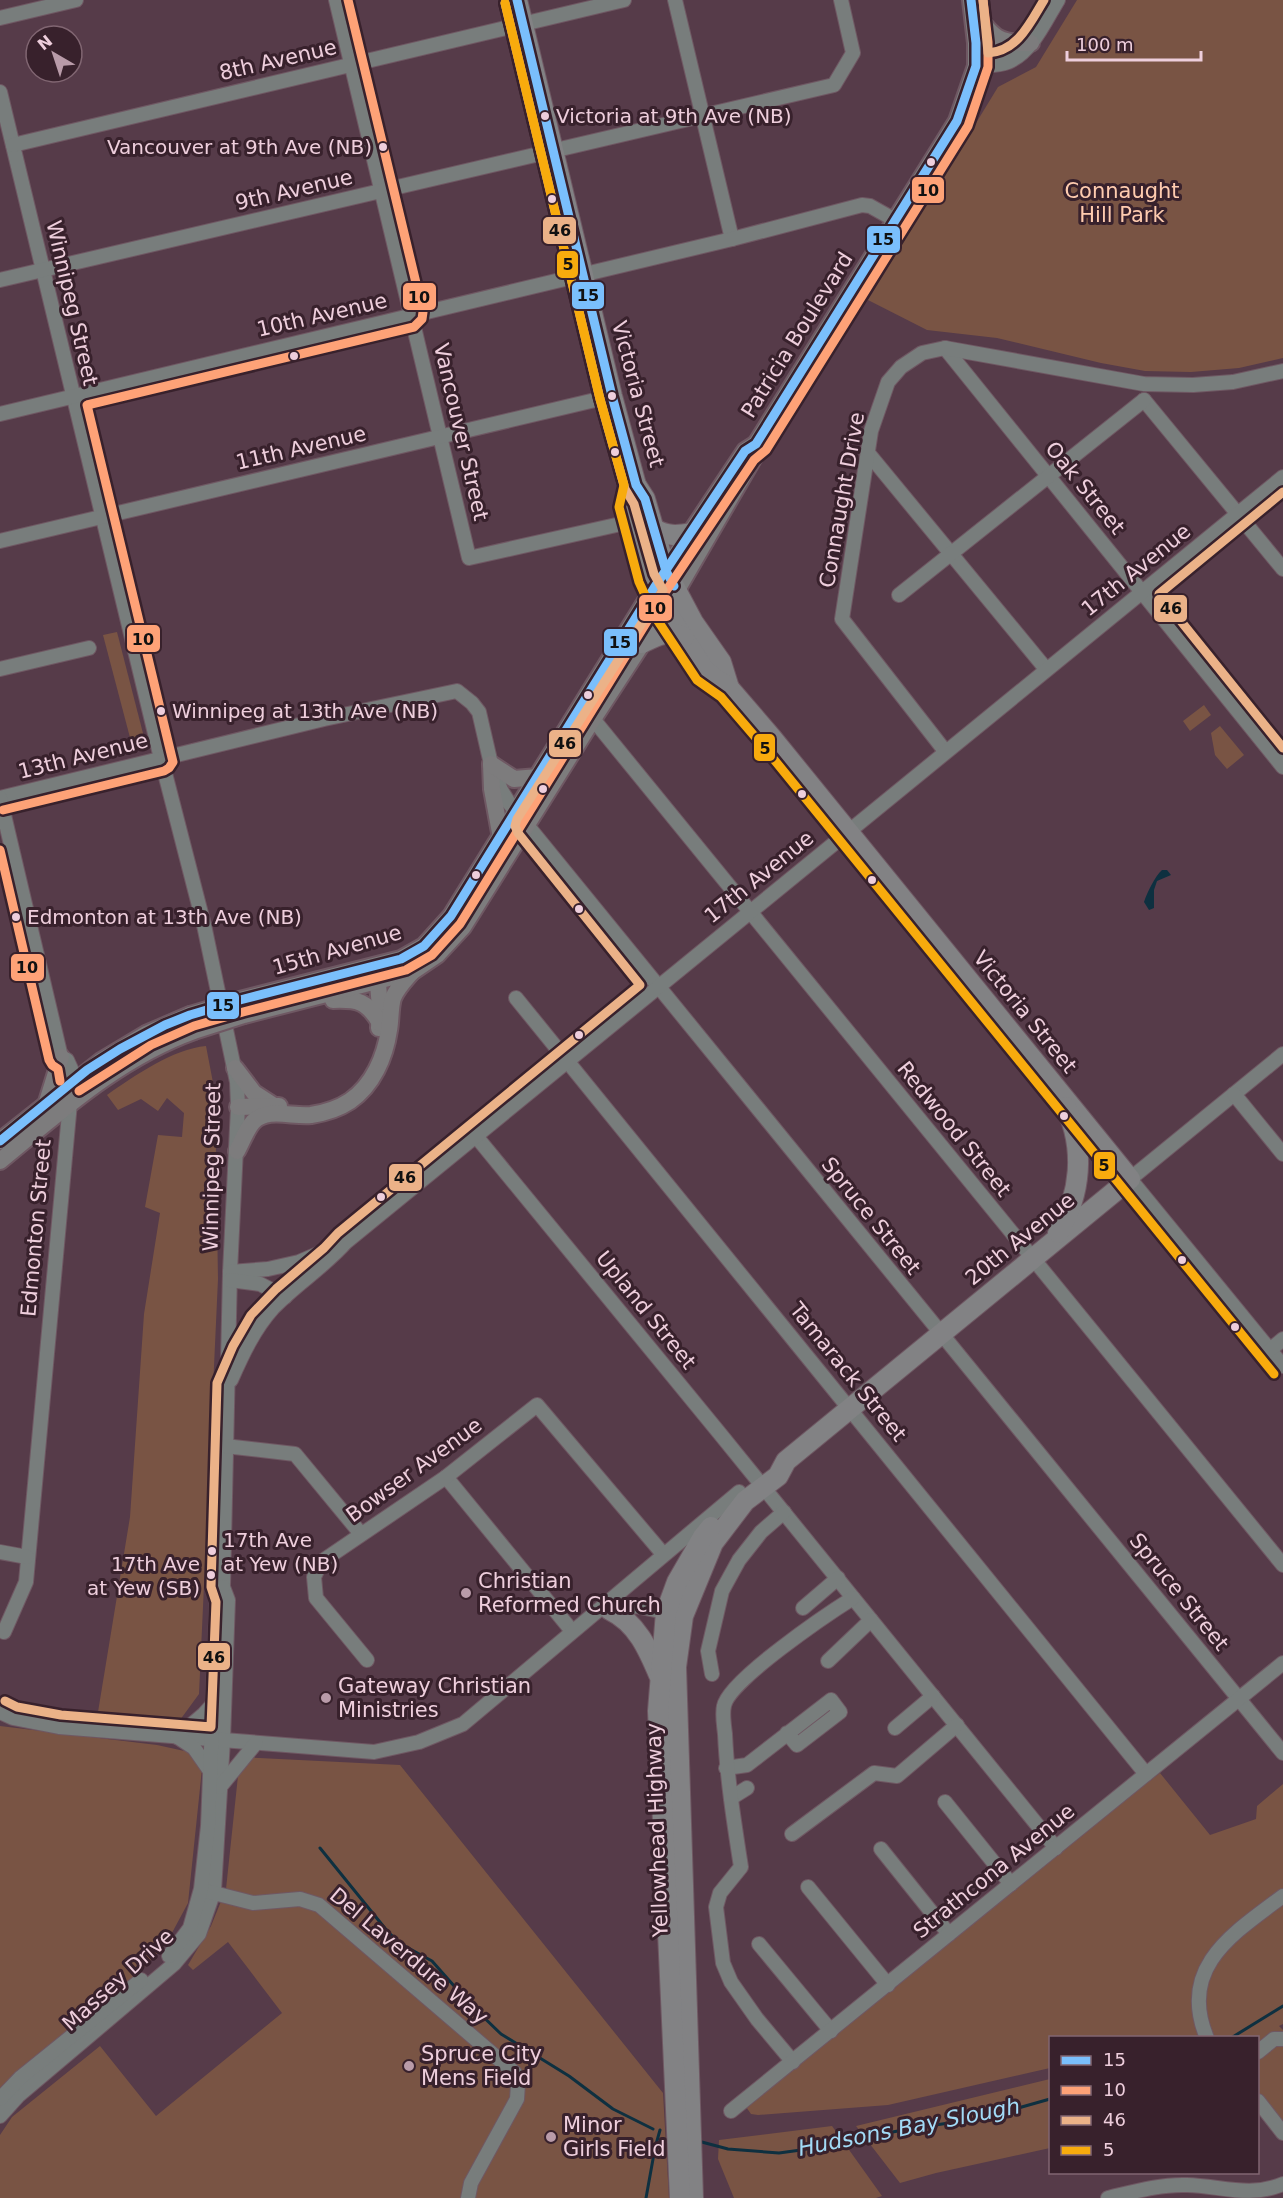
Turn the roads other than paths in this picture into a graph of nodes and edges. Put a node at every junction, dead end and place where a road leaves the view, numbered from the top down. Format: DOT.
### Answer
graph roads {
  1 [pos="76,0"];
  2 [pos="336,0"];
  3 [pos="517,0"];
  4 [pos="624,0"];
  5 [pos="675,0"];
  6 [pos="841,0"];
  7 [pos="1058,0"];
  8 [pos="972,5"];
  9 [pos="0,18"];
  10 [pos="523,24"];
  11 [pos="1031,43"];
  12 [pos="351,65"];
  13 [pos="976,66"];
  14 [pos="0,92"];
  15 [pos="702,115"];
  16 [pos="13,145"];
  17 [pos="553,151"];
  18 [pos="381,191"];
  19 [pos="895,220"];
  20 [pos="732,239"];
  21 [pos="43,270"];
  22 [pos="583,274"];
  23 [pos="0,280"];
  24 [pos="411,315"];
  25 [pos="945,348"];
  26 [pos="1283,371"];
  27 [pos="1144,384"];
  28 [pos="73,396"];
  29 [pos="612,396"];
  30 [pos="1144,400"];
  31 [pos="0,414"];
  32 [pos="441,437"];
  33 [pos="756,444"];
  34 [pos="868,453"];
  35 [pos="1048,476"];
  36 [pos="1283,477"];
  37 [pos="636,485"];
  38 [pos="1238,513"];
  39 [pos="102,516"];
  40 [pos="634,521"];
  41 [pos="654,529"];
  42 [pos="691,532"];
  43 [pos="0,541"];
  44 [pos="950,554"];
  45 [pos="1283,569"];
  46 [pos="666,571"];
  47 [pos="654,588"];
  48 [pos="677,590"];
  49 [pos="1142,592"];
  50 [pos="899,595"];
  51 [pos="664,608"];
  52 [pos="684,637"];
  53 [pos="642,644"];
  54 [pos="89,648"];
  55 [pos="0,669"];
  56 [pos="1046,669"];
  57 [pos="729,688"];
  58 [pos="457,691"];
  59 [pos="594,719"];
  60 [pos="945,751"];
  61 [pos="161,759"];
  62 [pos="491,764"];
  63 [pos="1283,767"];
  64 [pos="538,777"];
  65 [pos="0,798"];
  66 [pos="522,819"];
  67 [pos="848,831"];
  68 [pos="501,838"];
  69 [pos="750,911"];
  70 [pos="412,972"];
  71 [pos="377,974"];
  72 [pos="657,987"];
  73 [pos="516,998"];
  74 [pos="305,1000"];
  75 [pos="242,1008"];
  76 [pos="192,1023"];
  77 [pos="380,1023"];
  78 [pos="1283,1053"];
  79 [pos="61,1057"];
  80 [pos="567,1059"];
  81 [pos="235,1068"];
  82 [pos="72,1082"];
  83 [pos="1060,1094"];
  84 [pos="1234,1094"];
  85 [pos="47,1103"];
  86 [pos="69,1105"];
  87 [pos="275,1106"];
  88 [pos="238,1107"];
  89 [pos="475,1135"];
  90 [pos="0,1141"];
  91 [pos="237,1151"];
  92 [pos="1283,1154"];
  93 [pos="0,1161"];
  94 [pos="1131,1179"];
  95 [pos="346,1242"];
  96 [pos="1052,1244"];
  97 [pos="1034,1259"];
  98 [pos="230,1276"];
  99 [pos="285,1297"];
  100 [pos="941,1335"];
  101 [pos="1283,1339"];
  102 [pos="1270,1350"];
  103 [pos="1283,1366"];
  104 [pos="228,1387"];
  105 [pos="852,1409"];
  106 [pos="225,1446"];
  107 [pos="446,1477"];
  108 [pos="760,1483"];
  109 [pos="739,1492"];
  110 [pos="784,1512"];
  111 [pos="361,1534"];
  112 [pos="0,1552"];
  113 [pos="663,1554"];
  114 [pos="27,1557"];
  115 [pos="1283,1565"];
  116 [pos="838,1578"];
  117 [pos="223,1587"];
  118 [pos="853,1598"];
  119 [pos="803,1608"];
  120 [pos="602,1612"];
  121 [pos="675,1614"];
  122 [pos="871,1620"];
  123 [pos="572,1631"];
  124 [pos="4,1632"];
  125 [pos="367,1660"];
  126 [pos="828,1661"];
  127 [pos="1283,1663"];
  128 [pos="712,1674"];
  129 [pos="659,1676"];
  130 [pos="933,1696"];
  131 [pos="1239,1699"];
  132 [pos="213,1704"];
  133 [pos="0,1712"];
  134 [pos="957,1725"];
  135 [pos="895,1728"];
  136 [pos="788,1733"];
  137 [pos="177,1737"];
  138 [pos="217,1740"];
  139 [pos="256,1743"];
  140 [pos="1283,1753"];
  141 [pos="726,1767"];
  142 [pos="210,1771"];
  143 [pos="1146,1774"];
  144 [pos="220,1787"];
  145 [pos="747,1788"];
  146 [pos="731,1798"];
  147 [pos="945,1802"];
  148 [pos="792,1834"];
  149 [pos="1056,1848"];
  150 [pos="881,1849"];
  151 [pos="1011,1884"];
  152 [pos="808,1887"];
  153 [pos="207,1892"];
  154 [pos="1283,1896"];
  155 [pos="950,1934"];
  156 [pos="759,1944"];
  157 [pos="888,1984"];
  158 [pos="116,2007"];
  159 [pos="831,2031"];
  160 [pos="1207,2036"];
  161 [pos="1283,2039"];
  162 [pos="1259,2051"];
  163 [pos="793,2062"];
  164 [pos="0,2099"];
  165 [pos="1259,2103"];
  166 [pos="731,2111"];
  167 [pos="0,2116"];
  168 [pos="1283,2133"];
  169 [pos="1283,2184"];
  170 [pos="468,2198"];
  171 [pos="680,2198"];
  172 [pos="693,2198"];
  173 [pos="1108,2198"];
  1 -- 9 [label="street"];
  2 -- 12 [label="street, Vancouver Street"];
  3 -- 10 [label="highway, Victoria Street"];
  4 -- 10 [label="street, 8th Avenue"];
  5 -- 15 [label="street"];
  6 -- 15 [label="street, 9th Avenue"];
  7 -- 11 [label="street"];
  8 -- 11 [label="main road"];
  8 -- 13 [label="main road"];
  10 -- 12 [label="street, 8th Avenue"];
  10 -- 17 [label="highway, Victoria Street"];
  11 -- 13 [label="street"];
  12 -- 16 [label="street, 8th Avenue"];
  12 -- 18 [label="street, Vancouver Street"];
  13 -- 19 [label="main road, Patricia Boulevard"];
  14 -- 16 [label="street, Winnipeg Street"];
  15 -- 17 [label="street, 9th Avenue"];
  15 -- 20 [label="street"];
  16 -- 21 [label="street, Winnipeg Street"];
  17 -- 18 [label="street, 9th Avenue"];
  17 -- 22 [label="highway, Victoria Street"];
  18 -- 21 [label="street, 9th Avenue"];
  18 -- 24 [label="street, Vancouver Street"];
  19 -- 20 [label="street, 10th Avenue"];
  19 -- 33 [label="main road, Patricia Boulevard"];
  20 -- 22 [label="street, 10th Avenue"];
  21 -- 23 [label="street, 9th Avenue"];
  21 -- 28 [label="street, Winnipeg Street"];
  22 -- 24 [label="street, 10th Avenue"];
  22 -- 29 [label="highway, Victoria Street"];
  24 -- 28 [label="street, 10th Avenue"];
  24 -- 32 [label="street, Vancouver Street"];
  25 -- 27 [label="street, Connaught Drive"];
  25 -- 34 [label="street, Connaught Drive"];
  25 -- 35 [label="street, Oak Street"];
  26 -- 27 [label="street, Connaught Drive"];
  27 -- 30 [label="street"];
  28 -- 31 [label="street, 10th Avenue"];
  28 -- 39 [label="street, Winnipeg Street"];
  29 -- 32 [label="street, 11th Avenue"];
  29 -- 37 [label="highway, Victoria Street"];
  30 -- 35 [label="street"];
  30 -- 38 [label="street"];
  32 -- 39 [label="street, 11th Avenue"];
  32 -- 40 [label="street, Vancouver Street"];
  33 -- 42 [label="main road, Patricia Boulevard"];
  33 -- 48 [label="main road, Patricia Boulevard"];
  34 -- 44 [label="street"];
  34 -- 60 [label="street, Connaught Drive"];
  35 -- 44 [label="street"];
  35 -- 49 [label="street, Oak Street"];
  36 -- 38 [label="street, 17th Avenue"];
  37 -- 40 [label="highway, Victoria Street"];
  37 -- 41 [label="highway, Victoria Street"];
  38 -- 45 [label="street"];
  38 -- 49 [label="street, 17th Avenue"];
  39 -- 43 [label="street, 11th Avenue"];
  39 -- 61 [label="street, Winnipeg Street"];
  40 -- 47 [label="highway, Victoria Street"];
  41 -- 42 [label="highway"];
  41 -- 46 [label="highway, Victoria Street"];
  42 -- 46 [label="main road, Patricia Boulevard"];
  44 -- 50 [label="street"];
  44 -- 56 [label="street"];
  46 -- 47 [label="main road, 15th Avenue"];
  46 -- 48 [label="highway, Victoria Street"];
  47 -- 51 [label="highway, Victoria Street"];
  47 -- 64 [label="main road, 15th Avenue"];
  48 -- 51 [label="main road, 15th Avenue"];
  48 -- 57 [label="highway, Victoria Street"];
  49 -- 56 [label="street, 17th Avenue"];
  49 -- 63 [label="street, Oak Street"];
  51 -- 52 [label="highway, Victoria Street"];
  51 -- 53 [label="main road, 15th Avenue"];
  52 -- 53 [label="highway"];
  52 -- 57 [label="highway, Victoria Street"];
  53 -- 59 [label="main road, 15th Avenue"];
  54 -- 55 [label="street"];
  56 -- 60 [label="street, 17th Avenue"];
  57 -- 67 [label="highway, Victoria Street"];
  58 -- 61 [label="street, 13th Avenue"];
  58 -- 62 [label="street, Spruce Street"];
  59 -- 66 [label="main road, 15th Avenue"];
  59 -- 69 [label="street, Redwood Street"];
  60 -- 67 [label="street, 17th Avenue"];
  61 -- 65 [label="street, 13th Avenue"];
  61 -- 81 [label="street, Winnipeg Street"];
  62 -- 64 [label="main road"];
  62 -- 66 [label="street, Spruce Street"];
  62 -- 68 [label="main road"];
  64 -- 66 [label="main road, 15th Avenue"];
  65 -- 79 [label="street"];
  66 -- 68 [label="main road, 15th Avenue"];
  66 -- 70 [label="main road, 15th Avenue"];
  66 -- 72 [label="street, Spruce Street"];
  67 -- 69 [label="street, 17th Avenue"];
  67 -- 83 [label="highway, Victoria Street"];
  68 -- 71 [label="main road, 15th Avenue"];
  69 -- 72 [label="street, 17th Avenue"];
  69 -- 97 [label="street, Redwood Street"];
  70 -- 71 [label="main road, 15th Avenue"];
  70 -- 91 [label="main road"];
  71 -- 74 [label="main road, 15th Avenue"];
  71 -- 75 [label="main road, 15th Avenue"];
  71 -- 77 [label="main road"];
  72 -- 80 [label="street, 17th Avenue"];
  72 -- 100 [label="street, Spruce Street"];
  73 -- 80 [label="street, Tamarack Street"];
  74 -- 75 [label="main road, 15th Avenue"];
  74 -- 77 [label="main road"];
  75 -- 76 [label="main road, 15th Avenue, bridge"];
  76 -- 82 [label="main road, 15th Avenue"];
  76 -- 86 [label="main road, 15th Avenue"];
  77 -- 87 [label="main road"];
  78 -- 84 [label="street, 20th Avenue"];
  79 -- 82 [label="street"];
  79 -- 85 [label="main road"];
  80 -- 89 [label="street, 17th Avenue"];
  80 -- 105 [label="street, Tamarack Street"];
  81 -- 87 [label="main road"];
  81 -- 88 [label="street, Winnipeg Street"];
  82 -- 85 [label="main road, 15th Avenue"];
  82 -- 86 [label="street, Edmonton Street"];
  83 -- 94 [label="highway, Victoria Street"];
  83 -- 96 [label="highway"];
  84 -- 92 [label="street"];
  84 -- 94 [label="street, 20th Avenue"];
  85 -- 90 [label="main road, 15th Avenue"];
  86 -- 93 [label="main road, 15th Avenue"];
  86 -- 114 [label="street, Edmonton Street"];
  87 -- 88 [label="main road"];
  88 -- 91 [label="street, Winnipeg Street"];
  89 -- 95 [label="street, 17th Avenue"];
  89 -- 108 [label="street, Upland Street"];
  91 -- 98 [label="street, Winnipeg Street"];
  94 -- 96 [label="highway, 20th Avenue"];
  94 -- 102 [label="street, Victoria Street"];
  95 -- 98 [label="street, 17th Avenue"];
  95 -- 99 [label="street, 17th Avenue"];
  96 -- 97 [label="highway, 20th Avenue"];
  97 -- 100 [label="highway, 20th Avenue"];
  97 -- 115 [label="street, Redwood Street"];
  98 -- 99 [label="street"];
  98 -- 104 [label="street, Winnipeg Street"];
  99 -- 104 [label="street, 17th Avenue"];
  100 -- 105 [label="highway, 20th Avenue"];
  100 -- 131 [label="street, Spruce Street"];
  101 -- 102 [label="street"];
  102 -- 103 [label="street, Victoria Street"];
  104 -- 106 [label="street, Winnipeg Street"];
  105 -- 108 [label="highway, 20th Avenue"];
  105 -- 143 [label="street, Tamarack Street"];
  106 -- 111 [label="street"];
  106 -- 117 [label="street, Winnipeg Street"];
  107 -- 111 [label="street, Bowser Avenue"];
  107 -- 113 [label="street, Bowser Avenue"];
  107 -- 123 [label="street"];
  108 -- 109 [label="highway, 20th Avenue"];
  108 -- 110 [label="street, Upland Street"];
  108 -- 121 [label="highway, Yellowhead Highway"];
  109 -- 113 [label="street, 20th Avenue"];
  109 -- 121 [label="highway, Yellowhead Highway"];
  110 -- 116 [label="street, Upland Street"];
  110 -- 128 [label="street"];
  111 -- 125 [label="street, Bowser Avenue"];
  112 -- 114 [label="street"];
  113 -- 120 [label="street, 20th Avenue"];
  114 -- 124 [label="street, Edmonton Street"];
  116 -- 118 [label="street, Upland Street"];
  116 -- 119 [label="street"];
  117 -- 132 [label="street, Winnipeg Street"];
  117 -- 138 [label="street, Winnipeg Street"];
  118 -- 122 [label="street, Upland Street"];
  118 -- 141 [label="street"];
  120 -- 121 [label="street"];
  120 -- 123 [label="street, 20th Avenue"];
  120 -- 129 [label="highway"];
  121 -- 129 [label="highway, Yellowhead Highway"];
  121 -- 172 [label="highway, Yellowhead Highway"];
  122 -- 126 [label="street"];
  122 -- 130 [label="street, Upland Street"];
  123 -- 139 [label="street, 20th Avenue"];
  127 -- 131 [label="street, Strathcona Avenue"];
  129 -- 171 [label="highway, Yellowhead Highway"];
  130 -- 134 [label="street, Upland Street"];
  130 -- 135 [label="street"];
  131 -- 140 [label="street, Spruce Street"];
  131 -- 143 [label="street, Strathcona Avenue"];
  132 -- 137 [label="street"];
  132 -- 138 [label="street, Winnipeg Street"];
  133 -- 137 [label="street, 20th Avenue"];
  134 -- 148 [label="street"];
  134 -- 149 [label="street, Upland Street"];
  136 -- 141 [label="street"];
  137 -- 138 [label="street, 20th Avenue"];
  137 -- 142 [label="street"];
  138 -- 139 [label="street, 20th Avenue"];
  138 -- 142 [label="street, Massey Drive"];
  138 -- 144 [label="street, Massey Drive"];
  139 -- 144 [label="street"];
  141 -- 146 [label="street"];
  142 -- 153 [label="street, Massey Drive"];
  143 -- 149 [label="street, Strathcona Avenue"];
  144 -- 153 [label="street, Massey Drive"];
  145 -- 146 [label="street"];
  146 -- 163 [label="street"];
  147 -- 151 [label="street"];
  149 -- 151 [label="street, Strathcona Avenue"];
  150 -- 155 [label="street"];
  151 -- 155 [label="street, Strathcona Avenue"];
  152 -- 157 [label="street"];
  153 -- 158 [label="street, Massey Drive"];
  153 -- 170 [label="street, Del Laverdure Way"];
  154 -- 160 [label="street"];
  155 -- 157 [label="street, Strathcona Avenue"];
  156 -- 159 [label="street"];
  157 -- 159 [label="street, Strathcona Avenue"];
  158 -- 164 [label="street, Massey Drive"];
  158 -- 167 [label="street, Massey Drive"];
  159 -- 163 [label="street, Strathcona Avenue"];
  161 -- 162 [label="street"];
  163 -- 166 [label="street, Strathcona Avenue"];
  165 -- 168 [label="street"];
  169 -- 173 [label="street"];
}
